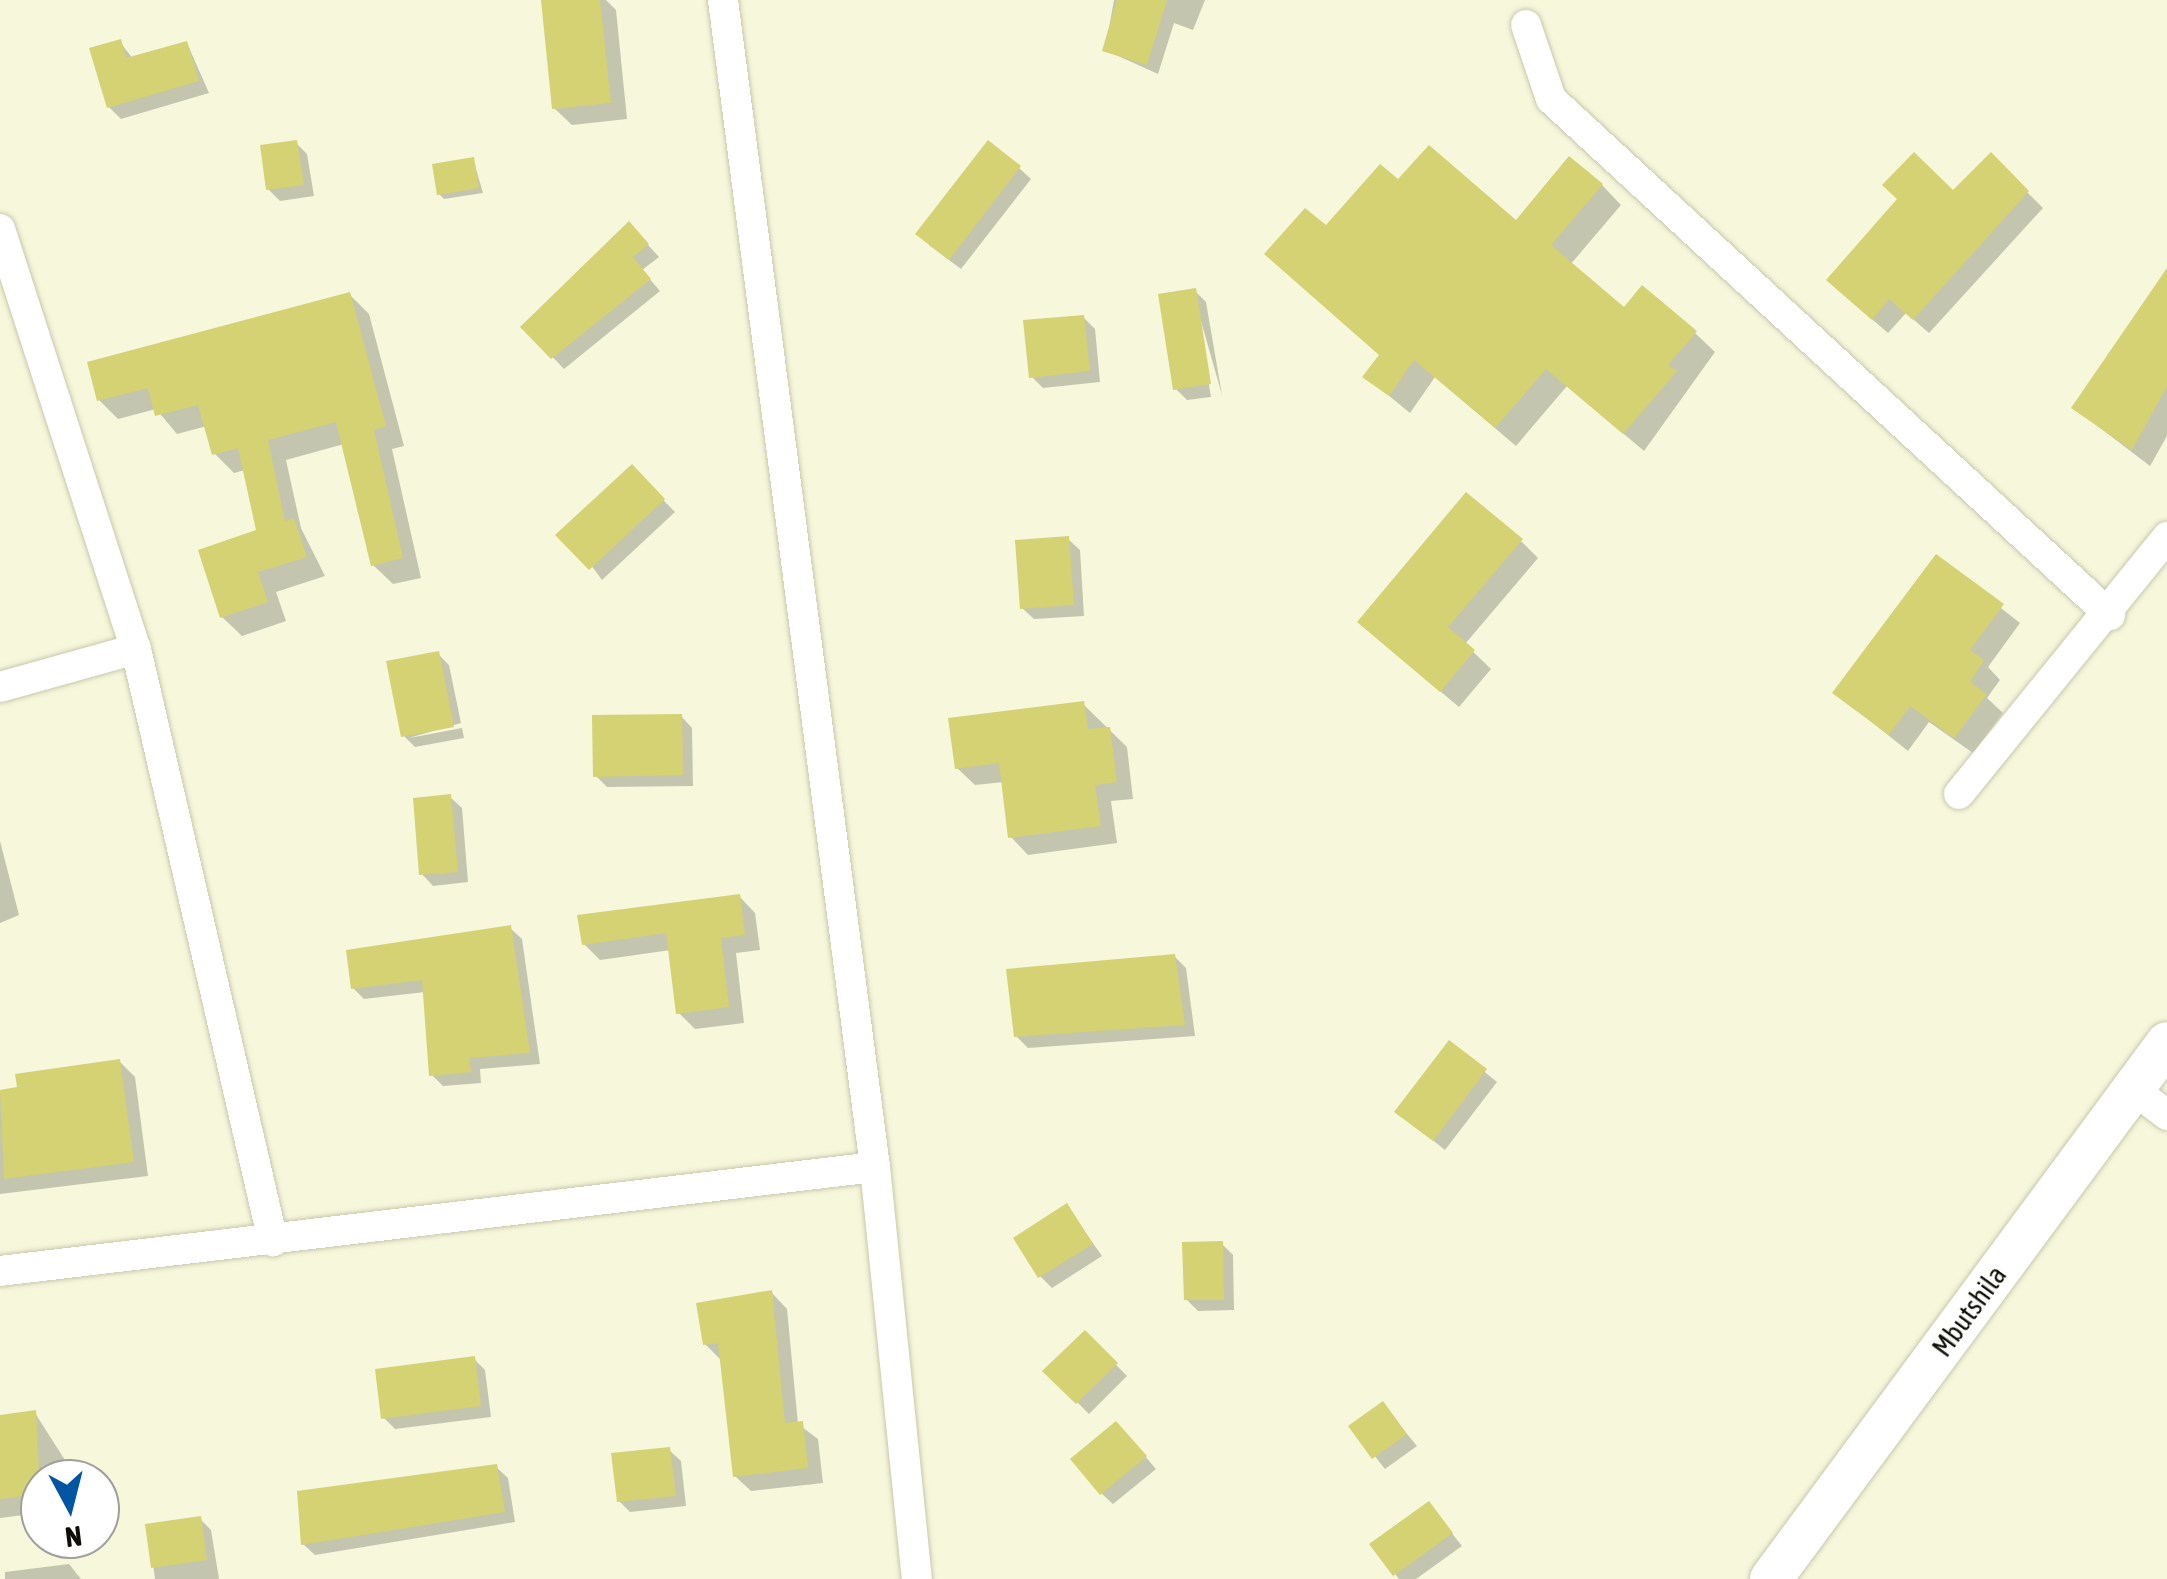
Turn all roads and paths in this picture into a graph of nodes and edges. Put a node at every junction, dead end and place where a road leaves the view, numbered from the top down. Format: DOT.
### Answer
graph roads {
  1 [pos="723,0"];
  2 [pos="1526,25"];
  3 [pos="0,228"];
  4 [pos="2167,537"];
  5 [pos="2110,615"];
  6 [pos="136,649"];
  7 [pos="0,687"];
  8 [pos="1959,794"];
  9 [pos="2167,1043"];
  10 [pos="2133,1089"];
  11 [pos="2167,1114"];
  12 [pos="875,1167"];
  13 [pos="273,1242"];
  14 [pos="0,1271"];
  15 [pos="917,1579"];
  16 [pos="1772,1579"];
  1 -- 12 [label="street"];
  2 -- 5 [label="street"];
  3 -- 6 [label="street"];
  4 -- 5 [label="street"];
  5 -- 8 [label="street"];
  6 -- 7 [label="street"];
  6 -- 13 [label="street"];
  9 -- 10 [label="street, Mbutshila"];
  10 -- 11 [label="street"];
  10 -- 16 [label="street, Mbutshila"];
  12 -- 13 [label="street"];
  12 -- 15 [label="street"];
  13 -- 14 [label="street"];
}
